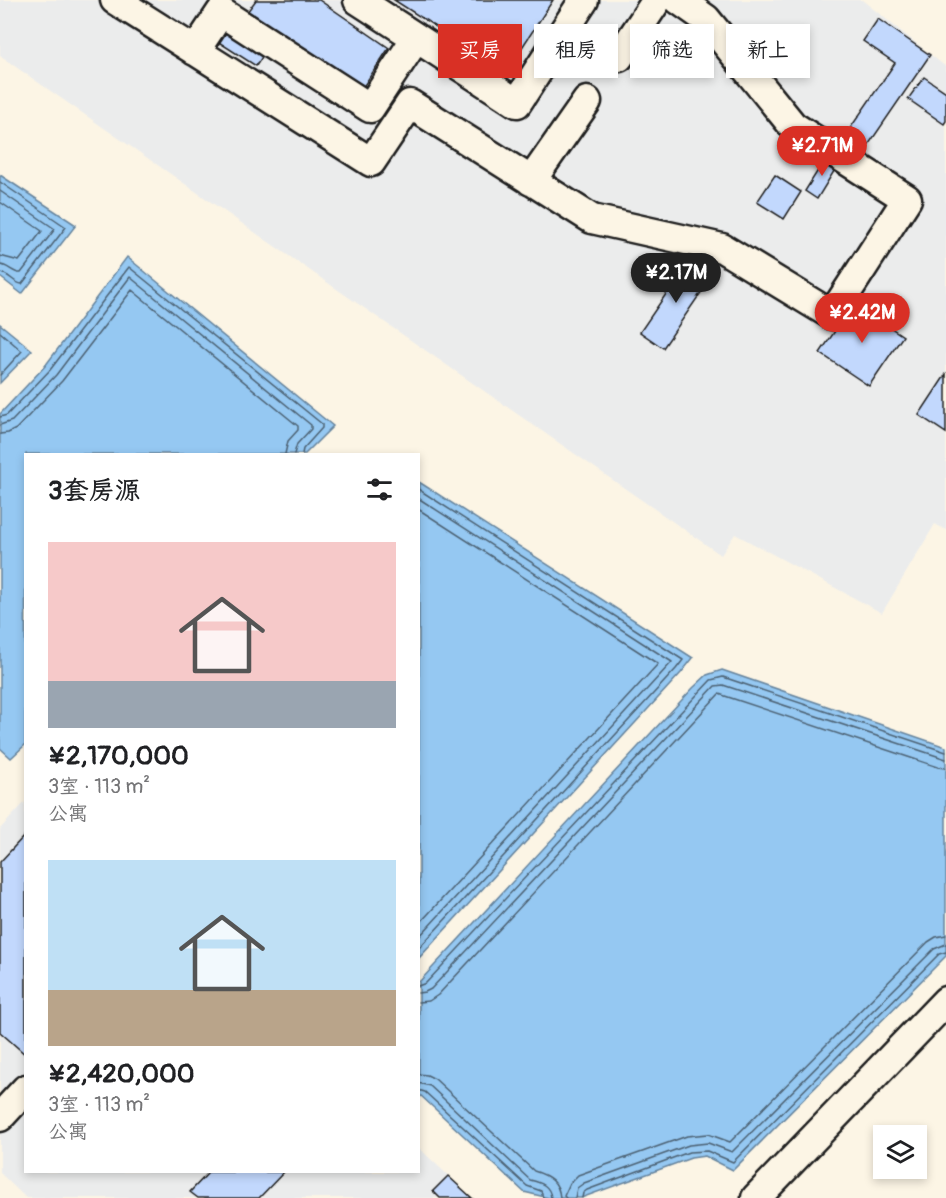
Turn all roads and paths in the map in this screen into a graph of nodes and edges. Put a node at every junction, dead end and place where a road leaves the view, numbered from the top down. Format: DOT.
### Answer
graph roads {
  1 [pos="115,0"];
  2 [pos="358,0"];
  3 [pos="584,0"];
  4 [pos="657,0"];
  5 [pos="679,0"];
  6 [pos="218,4"];
  7 [pos="416,38"];
  8 [pos="195,51"];
  9 [pos="619,57"];
  10 [pos="587,101"];
  11 [pos="531,181"];
  12 [pos="946,1002"];
  13 [pos="24,1091"];
  14 [pos="0,1117"];
  15 [pos="756,1198"];
  1 -- 8 [label="street"];
  2 -- 7 [label="street"];
  3 -- 7 [label="street"];
  4 -- 9 [label="street"];
  5 -- 11 [label="street"];
  6 -- 7 [label="street"];
  6 -- 8 [label="street"];
  8 -- 11 [label="street"];
  10 -- 11 [label="street"];
  12 -- 15 [label="street"];
  13 -- 14 [label="street"];
}
